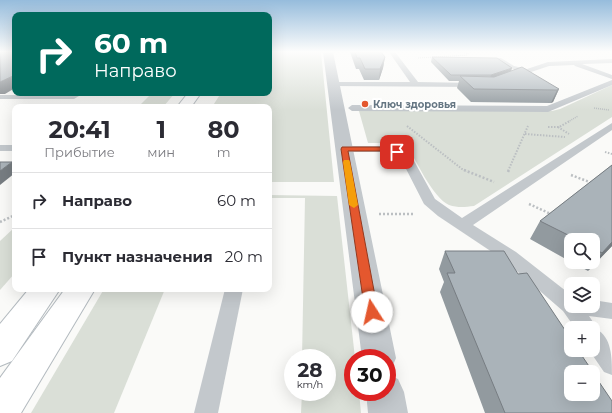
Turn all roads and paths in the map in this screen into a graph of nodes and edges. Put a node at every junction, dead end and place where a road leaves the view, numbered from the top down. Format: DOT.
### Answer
graph roads {
  1 [pos="331,71"];
  2 [pos="409,71"];
  3 [pos="596,71"];
  4 [pos="527,72"];
  5 [pos="612,77"];
  6 [pos="503,80"];
  7 [pos="612,82"];
  8 [pos="333,84"];
  9 [pos="415,84"];
  10 [pos="483,85"];
  11 [pos="76,96"];
  12 [pos="0,97"];
  13 [pos="202,98"];
  14 [pos="190,104"];
  15 [pos="352,108"];
  16 [pos="386,108"];
  17 [pos="535,110"];
  18 [pos="612,126"];
  19 [pos="525,134"];
  20 [pos="575,138"];
  21 [pos="588,142"];
  22 [pos="0,148"];
  23 [pos="12,148"];
  24 [pos="344,149"];
  25 [pos="551,167"];
  26 [pos="597,185"];
  27 [pos="509,190"];
  28 [pos="443,213"];
  29 [pos="379,214"];
  30 [pos="12,217"];
  31 [pos="557,217"];
  32 [pos="0,222"];
  33 [pos="462,225"];
  34 [pos="43,292"];
  35 [pos="78,292"];
  36 [pos="233,292"];
  37 [pos="564,298"];
  38 [pos="600,308"];
  39 [pos="612,310"];
  40 [pos="54,330"];
  41 [pos="6,336"];
  42 [pos="600,348"];
  43 [pos="377,349"];
  44 [pos="612,364"];
  45 [pos="386,401"];
  46 [pos="0,411"];
  47 [pos="206,413"];
  48 [pos="388,413"];
  1 -- 8 [label="street"];
  2 -- 9 [label="lane"];
  3 -- 5 [label="lane"];
  4 -- 6 [label="lane"];
  7 -- 17 [label="lane"];
  8 -- 9 [label="lane"];
  8 -- 24 [label="street"];
  9 -- 10 [label="lane"];
  11 -- 12 [label="lane"];
  13 -- 14 [label="street"];
  15 -- 16 [label="lane"];
  16 -- 17 [label="lane"];
  16 -- 27 [label="path"];
  17 -- 19 [label="path"];
  17 -- 20 [label="path"];
  18 -- 21 [label="lane"];
  19 -- 20 [label="path"];
  19 -- 27 [label="path"];
  20 -- 21 [label="path"];
  21 -- 25 [label="lane"];
  22 -- 23 [label="lane"];
  24 -- 28 [label="lane"];
  24 -- 43 [label="street"];
  25 -- 26 [label="path"];
  25 -- 27 [label="lane"];
  27 -- 31 [label="path"];
  27 -- 33 [label="lane"];
  28 -- 29 [label="path"];
  28 -- 33 [label="lane"];
  30 -- 32 [label="path"];
  33 -- 37 [label="lane"];
  34 -- 41 [label="street"];
  35 -- 40 [label="street"];
  36 -- 47 [label="lane"];
  38 -- 39 [label="lane"];
  40 -- 41 [label="lane"];
  40 -- 46 [label="street"];
  42 -- 44 [label="lane"];
  45 -- 48 [label="street"];
}
